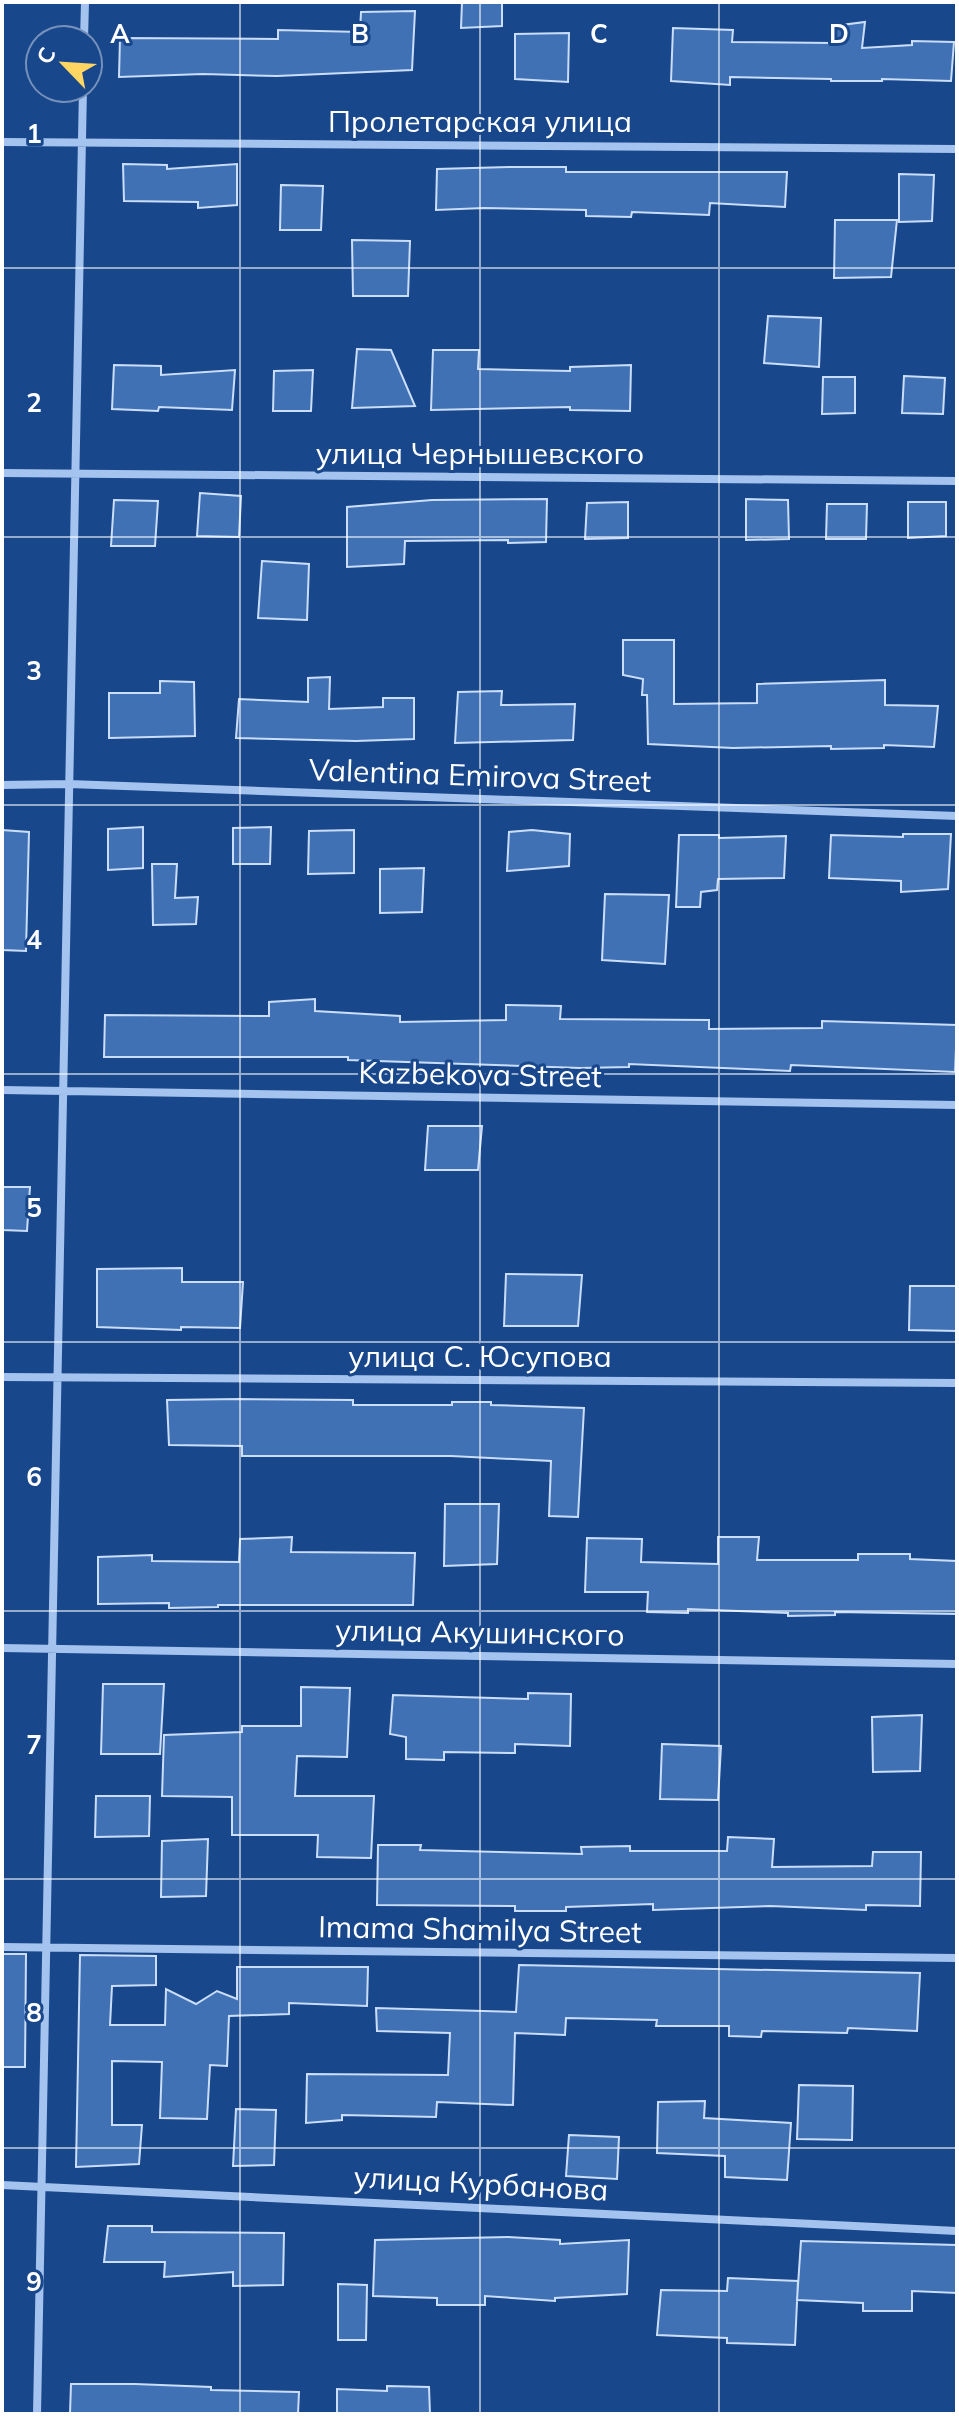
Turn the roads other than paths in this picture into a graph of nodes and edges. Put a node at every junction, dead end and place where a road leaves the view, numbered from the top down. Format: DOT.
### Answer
graph roads {
  1 [pos="85,2"];
  2 [pos="84,24"];
  3 [pos="83,104"];
  4 [pos="2,142"];
  5 [pos="82,142"];
  6 [pos="957,149"];
  7 [pos="2,473"];
  8 [pos="75,474"];
  9 [pos="957,481"];
  10 [pos="69,784"];
  11 [pos="2,785"];
  12 [pos="957,816"];
  13 [pos="2,1090"];
  14 [pos="63,1092"];
  15 [pos="957,1105"];
  16 [pos="2,1377"];
  17 [pos="58,1377"];
  18 [pos="957,1383"];
  19 [pos="2,1648"];
  20 [pos="53,1649"];
  21 [pos="957,1664"];
  22 [pos="2,1947"];
  23 [pos="47,1948"];
  24 [pos="957,1958"];
  25 [pos="2,2185"];
  26 [pos="41,2185"];
  27 [pos="957,2231"];
  28 [pos="37,2414"];
  1 -- 2 [label="street"];
  3 -- 5 [label="street"];
  4 -- 5 [label="street, Пролетарская улица"];
  5 -- 6 [label="street, Пролетарская улица"];
  5 -- 8 [label="street"];
  7 -- 8 [label="street, улица Чернышевского"];
  8 -- 9 [label="street, улица Чернышевского"];
  8 -- 10 [label="street"];
  10 -- 11 [label="street, Valentina Emirova Street"];
  10 -- 12 [label="street, Valentina Emirova Street"];
  10 -- 14 [label="street"];
  13 -- 14 [label="street, Kazbekova Street"];
  14 -- 15 [label="street, Kazbekova Street"];
  14 -- 17 [label="street"];
  16 -- 17 [label="street, улица С. Юсупова"];
  17 -- 18 [label="street, улица С. Юсупова"];
  17 -- 20 [label="street"];
  19 -- 20 [label="street, улица Акушинского"];
  20 -- 21 [label="street, улица Акушинского"];
  20 -- 23 [label="street"];
  22 -- 23 [label="street, Imama Shamilya Street"];
  23 -- 24 [label="street, Imama Shamilya Street"];
  23 -- 26 [label="street"];
  25 -- 26 [label="street, улица Курбанова"];
  26 -- 27 [label="street, улица Курбанова"];
  26 -- 28 [label="street"];
}
